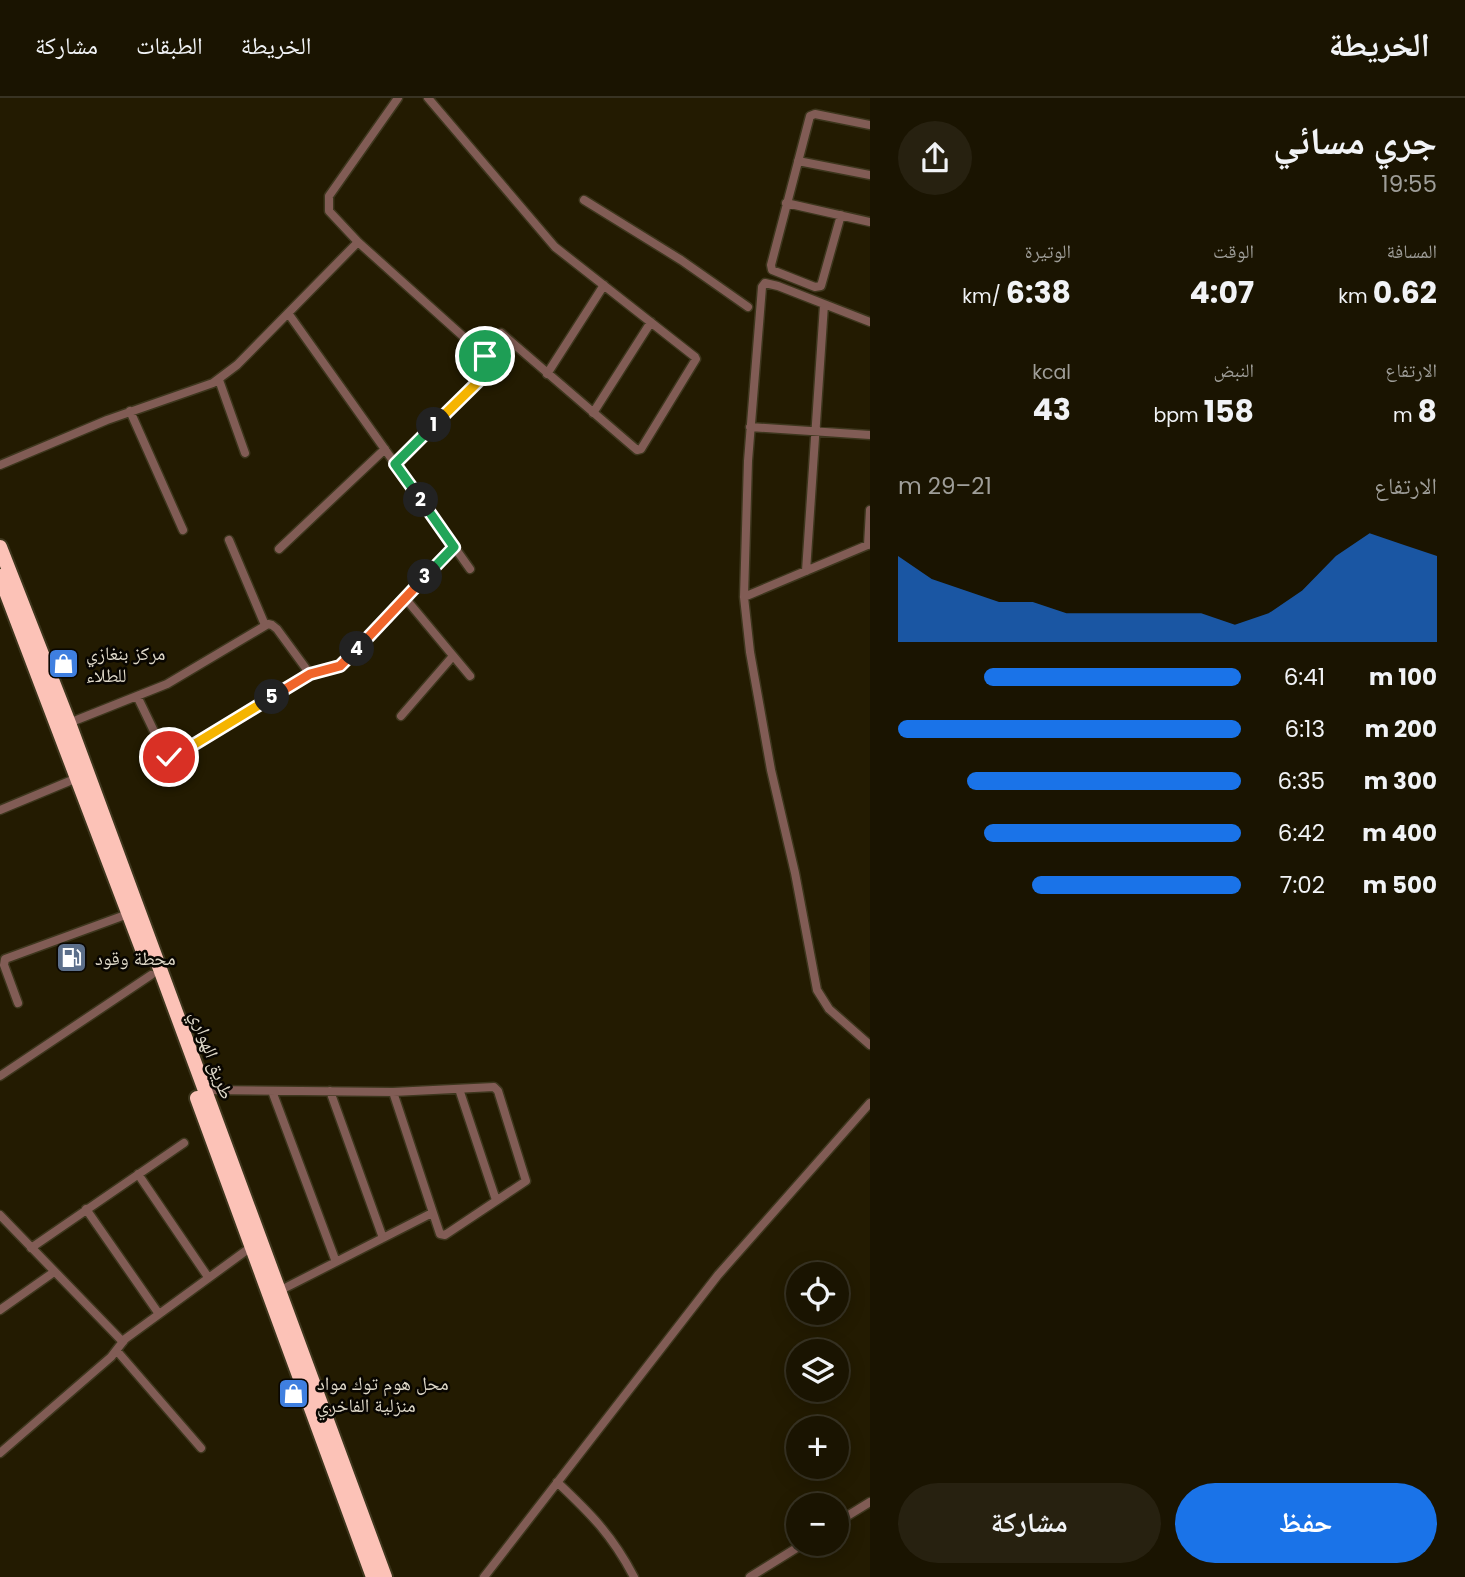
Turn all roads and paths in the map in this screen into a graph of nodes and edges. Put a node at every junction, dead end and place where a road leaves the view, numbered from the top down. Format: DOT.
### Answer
graph roads {
  1 [pos="398,98"];
  2 [pos="428,98"];
  3 [pos="870,125"];
  4 [pos="798,161"];
  5 [pos="870,175"];
  6 [pos="584,200"];
  7 [pos="786,203"];
  8 [pos="841,215"];
  9 [pos="870,222"];
  10 [pos="358,242"];
  11 [pos="604,285"];
  12 [pos="824,305"];
  13 [pos="748,307"];
  14 [pos="288,313"];
  15 [pos="651,322"];
  16 [pos="870,322"];
  17 [pos="501,334"];
  18 [pos="547,374"];
  19 [pos="219,380"];
  20 [pos="130,411"];
  21 [pos="593,413"];
  22 [pos="750,427"];
  23 [pos="816,432"];
  24 [pos="870,435"];
  25 [pos="385,449"];
  26 [pos="245,453"];
  27 [pos="395,464"];
  28 [pos="0,465"];
  29 [pos="870,510"];
  30 [pos="183,530"];
  31 [pos="229,540"];
  32 [pos="869,545"];
  33 [pos="0,547"];
  34 [pos="454,547"];
  35 [pos="279,549"];
  36 [pos="470,569"];
  37 [pos="806,571"];
  38 [pos="2,584"];
  39 [pos="744,597"];
  40 [pos="405,598"];
  41 [pos="265,625"];
  42 [pos="453,656"];
  43 [pos="310,674"];
  44 [pos="470,676"];
  45 [pos="137,696"];
  46 [pos="401,716"];
  47 [pos="69,723"];
  48 [pos="77,778"];
  49 [pos="0,810"];
  50 [pos="128,914"];
  51 [pos="151,975"];
  52 [pos="18,1003"];
  53 [pos="870,1045"];
  54 [pos="0,1076"];
  55 [pos="459,1089"];
  56 [pos="204,1090"];
  57 [pos="272,1091"];
  58 [pos="330,1091"];
  59 [pos="393,1092"];
  60 [pos="870,1103"];
  61 [pos="184,1143"];
  62 [pos="138,1174"];
  63 [pos="496,1200"];
  64 [pos="86,1209"];
  65 [pos="432,1213"];
  66 [pos="0,1215"];
  67 [pos="383,1238"];
  68 [pos="251,1247"];
  69 [pos="31,1248"];
  70 [pos="336,1262"];
  71 [pos="54,1272"];
  72 [pos="208,1277"];
  73 [pos="279,1291"];
  74 [pos="0,1310"];
  75 [pos="159,1314"];
  76 [pos="123,1342"];
  77 [pos="117,1351"];
  78 [pos="307,1385"];
  79 [pos="201,1448"];
  80 [pos="0,1453"];
  81 [pos="557,1482"];
  82 [pos="870,1502"];
  83 [pos="849,1515"];
  84 [pos="786,1555"];
  85 [pos="373,1577"];
  86 [pos="384,1577"];
  87 [pos="484,1577"];
  88 [pos="634,1577"];
  89 [pos="750,1577"];
  1 -- 10 [label="street"];
  2 -- 11 [label="street"];
  3 -- 4 [label="street"];
  4 -- 5 [label="street"];
  4 -- 7 [label="street"];
  6 -- 13 [label="street"];
  7 -- 8 [label="street"];
  7 -- 8 [label="street"];
  8 -- 9 [label="street"];
  10 -- 14 [label="street"];
  10 -- 27 [label="street"];
  11 -- 15 [label="street"];
  11 -- 18 [label="street"];
  12 -- 16 [label="street"];
  12 -- 22 [label="street"];
  12 -- 23 [label="street"];
  14 -- 19 [label="street"];
  14 -- 25 [label="street"];
  15 -- 21 [label="street"];
  15 -- 21 [label="street"];
  17 -- 18 [label="street"];
  18 -- 21 [label="street"];
  19 -- 20 [label="street"];
  19 -- 26 [label="street"];
  20 -- 28 [label="street"];
  20 -- 30 [label="street"];
  22 -- 23 [label="street"];
  22 -- 39 [label="street"];
  23 -- 24 [label="street"];
  23 -- 37 [label="street"];
  25 -- 27 [label="street"];
  25 -- 35 [label="street"];
  27 -- 34 [label="street"];
  29 -- 32 [label="street"];
  31 -- 41 [label="street"];
  32 -- 37 [label="street"];
  33 -- 47 [label="highway, طريق الهواري"];
  34 -- 36 [label="street"];
  34 -- 40 [label="street"];
  37 -- 39 [label="street"];
  38 -- 48 [label="highway, طريق الهواري"];
  39 -- 53 [label="street"];
  40 -- 42 [label="street"];
  40 -- 43 [label="street"];
  41 -- 43 [label="street"];
  41 -- 45 [label="street"];
  42 -- 44 [label="street"];
  42 -- 46 [label="street"];
  43 -- 45 [label="street"];
  45 -- 47 [label="street"];
  47 -- 56 [label="highway, طريق الهواري"];
  48 -- 49 [label="street"];
  48 -- 50 [label="highway, طريق الهواري"];
  50 -- 51 [label="highway, طريق الهواري"];
  50 -- 52 [label="street"];
  51 -- 54 [label="street"];
  51 -- 68 [label="highway, طريق الهواري"];
  55 -- 59 [label="street"];
  55 -- 63 [label="street"];
  55 -- 63 [label="street"];
  56 -- 57 [label="street"];
  56 -- 73 [label="highway, طريق الهواري"];
  57 -- 58 [label="street"];
  57 -- 70 [label="street"];
  58 -- 59 [label="street"];
  58 -- 67 [label="street"];
  59 -- 65 [label="street"];
  60 -- 81 [label="street"];
  61 -- 62 [label="street"];
  62 -- 64 [label="street"];
  62 -- 72 [label="street"];
  63 -- 65 [label="street"];
  64 -- 69 [label="street"];
  64 -- 75 [label="street"];
  65 -- 67 [label="street"];
  66 -- 69 [label="street"];
  67 -- 70 [label="street"];
  68 -- 72 [label="street"];
  68 -- 78 [label="highway, طريق الهواري"];
  69 -- 71 [label="street"];
  70 -- 73 [label="street"];
  71 -- 74 [label="street"];
  71 -- 76 [label="street"];
  72 -- 75 [label="street"];
  73 -- 78 [label="highway, طريق الهواري"];
  75 -- 76 [label="street"];
  76 -- 77 [label="street"];
  77 -- 79 [label="street"];
  77 -- 80 [label="street"];
  78 -- 85 [label="highway, طريق الهواري"];
  78 -- 86 [label="highway, طريق الهواري"];
  81 -- 87 [label="street"];
  81 -- 88 [label="street"];
  82 -- 83 [label="street"];
  84 -- 89 [label="street"];
}
